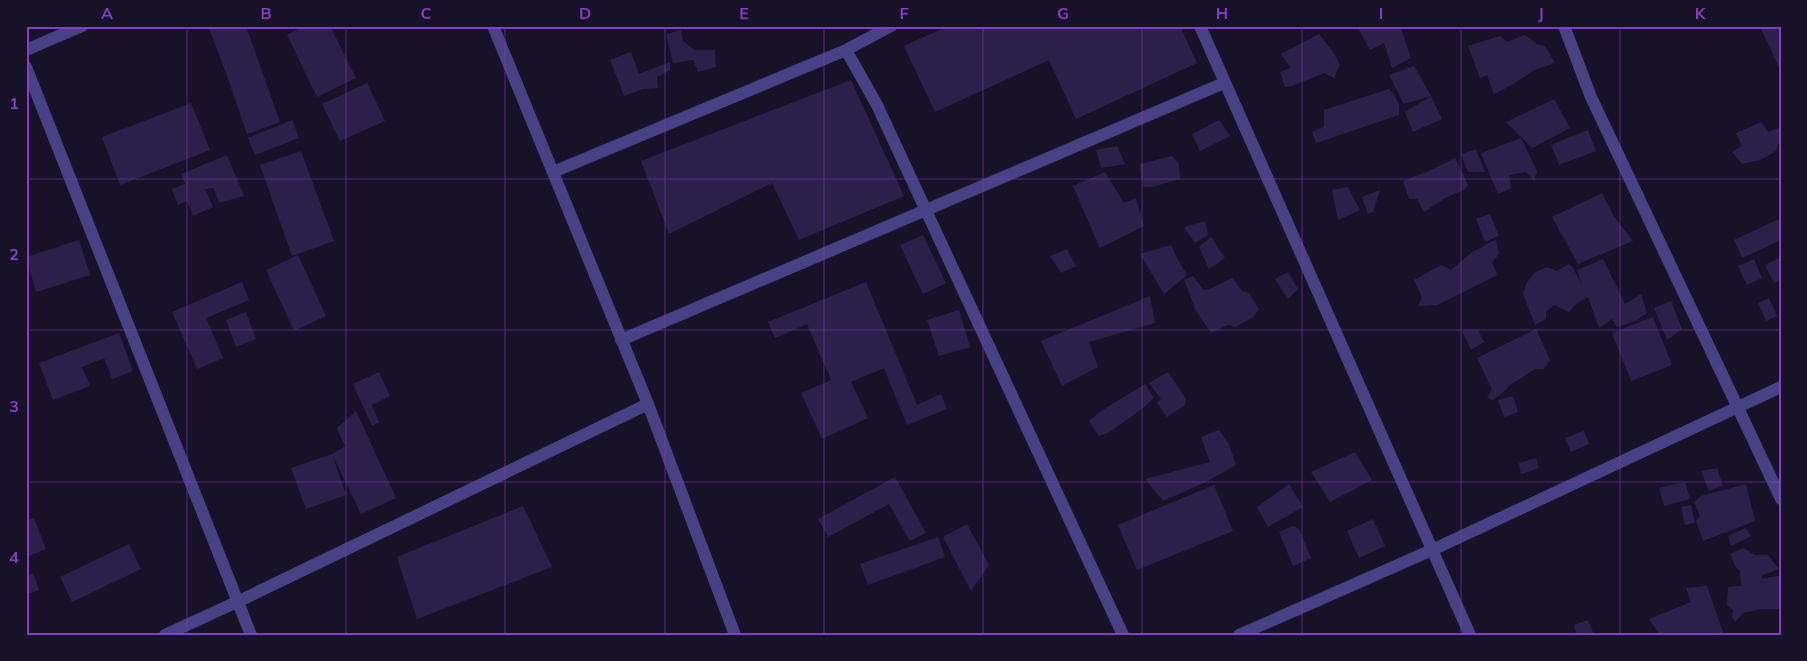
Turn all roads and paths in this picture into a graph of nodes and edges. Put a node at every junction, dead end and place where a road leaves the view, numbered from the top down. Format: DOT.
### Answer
graph roads {
  1 [pos="82,26"];
  2 [pos="493,26"];
  3 [pos="891,26"];
  4 [pos="1200,26"];
  5 [pos="1564,26"];
  6 [pos="26,50"];
  7 [pos="846,50"];
  8 [pos="26,68"];
  9 [pos="1224,83"];
  10 [pos="553,172"];
  11 [pos="925,210"];
  12 [pos="621,340"];
  13 [pos="1781,387"];
  14 [pos="648,404"];
  15 [pos="1738,406"];
  16 [pos="1781,499"];
  17 [pos="1432,550"];
  18 [pos="239,601"];
  19 [pos="165,635"];
  20 [pos="251,635"];
  21 [pos="734,635"];
  22 [pos="1123,635"];
  23 [pos="1239,635"];
  24 [pos="1470,635"];
  1 -- 6 [label="street"];
  2 -- 10 [label="street"];
  3 -- 7 [label="street"];
  4 -- 9 [label="street"];
  5 -- 15 [label="street"];
  7 -- 10 [label="street"];
  7 -- 11 [label="street"];
  8 -- 18 [label="street"];
  9 -- 11 [label="street"];
  9 -- 17 [label="street"];
  10 -- 12 [label="street"];
  11 -- 12 [label="street"];
  11 -- 22 [label="street"];
  12 -- 14 [label="street"];
  13 -- 15 [label="street"];
  14 -- 18 [label="street"];
  14 -- 21 [label="street"];
  15 -- 16 [label="street"];
  15 -- 17 [label="street"];
  17 -- 23 [label="street"];
  17 -- 24 [label="street"];
  18 -- 19 [label="street"];
  18 -- 20 [label="street"];
}
